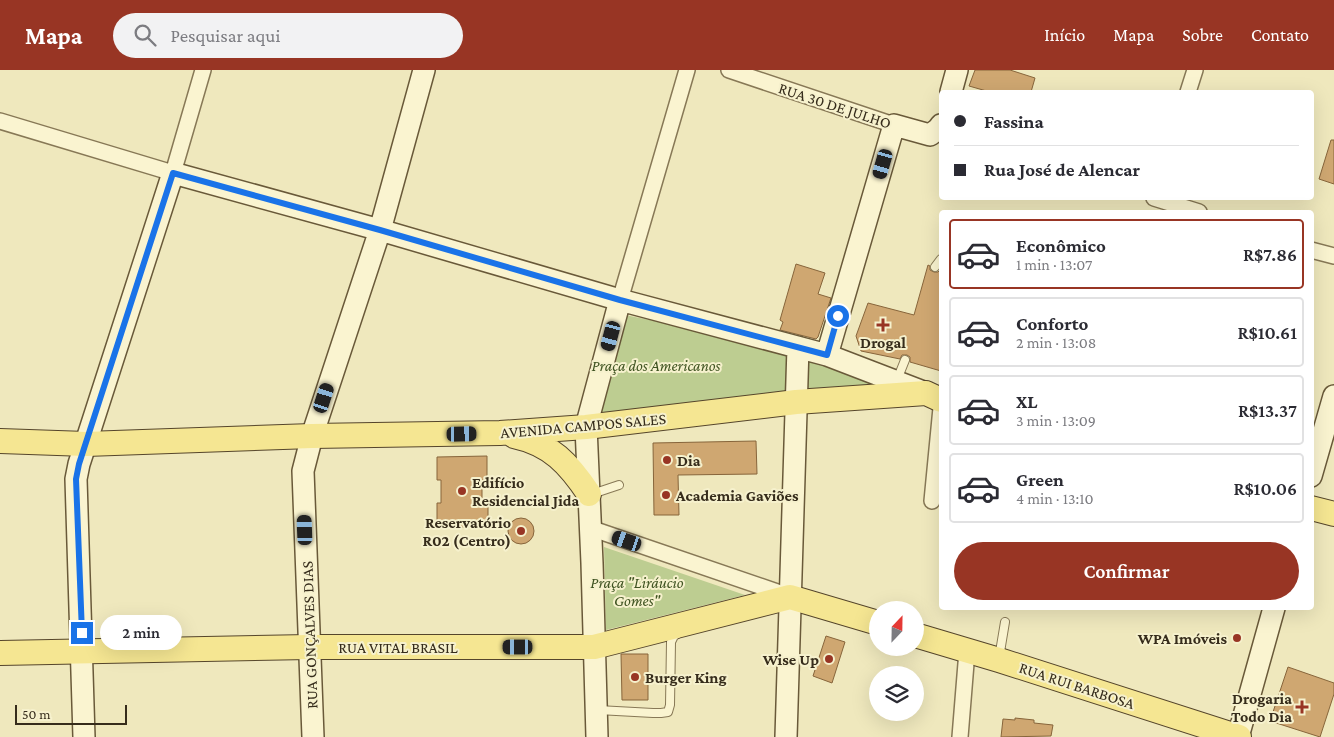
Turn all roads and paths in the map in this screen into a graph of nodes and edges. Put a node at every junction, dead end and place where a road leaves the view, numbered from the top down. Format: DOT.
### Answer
graph roads {
  1 [pos="203,70"];
  2 [pos="424,70"];
  3 [pos="686,70"];
  4 [pos="729,70"];
  5 [pos="957,70"];
  6 [pos="1195,70"];
  7 [pos="952,90"];
  8 [pos="1189,90"];
  9 [pos="0,121"];
  10 [pos="894,125"];
  11 [pos="938,133"];
  12 [pos="173,173"];
  13 [pos="1154,201"];
  14 [pos="1191,210"];
  15 [pos="380,230"];
  16 [pos="1314,251"];
  17 [pos="1334,256"];
  18 [pos="939,262"];
  19 [pos="935,267"];
  20 [pos="620,300"];
  21 [pos="798,347"];
  22 [pos="827,355"];
  23 [pos="905,360"];
  24 [pos="896,382"];
  25 [pos="1334,396"];
  26 [pos="936,401"];
  27 [pos="796,402"];
  28 [pos="586,427"];
  29 [pos="500,433"];
  30 [pos="312,436"];
  31 [pos="0,441"];
  32 [pos="86,444"];
  33 [pos="1314,466"];
  34 [pos="619,485"];
  35 [pos="589,494"];
  36 [pos="932,501"];
  37 [pos="1314,509"];
  38 [pos="1334,514"];
  39 [pos="590,528"];
  40 [pos="790,597"];
  41 [pos="1273,610"];
  42 [pos="869,620"];
  43 [pos="1005,622"];
  44 [pos="689,632"];
  45 [pos="924,638"];
  46 [pos="310,647"];
  47 [pos="594,647"];
  48 [pos="967,651"];
  49 [pos="82,652"];
  50 [pos="0,653"];
  51 [pos="999,660"];
  52 [pos="596,710"];
  53 [pos="84,737"];
  54 [pos="313,737"];
  55 [pos="597,737"];
  56 [pos="786,737"];
  57 [pos="960,737"];
  58 [pos="1239,737"];
  1 -- 12 [label="street"];
  2 -- 15 [label="main road, RUA GONÇALVES DIAS"];
  3 -- 20 [label="street"];
  4 -- 10 [label="street, RUA 30 DE JULHO"];
  5 -- 7 [label="main road"];
  6 -- 8 [label="street"];
  9 -- 12 [label="street"];
  10 -- 11 [label="main road, RUA 30 DE JULHO"];
  10 -- 22 [label="main road"];
  12 -- 15 [label="main road"];
  12 -- 32 [label="main road"];
  13 -- 14 [label="street"];
  15 -- 20 [label="main road"];
  15 -- 30 [label="main road, RUA GONÇALVES DIAS"];
  16 -- 17 [label="street"];
  18 -- 19 [label="lane"];
  20 -- 21 [label="main road"];
  20 -- 28 [label="main road"];
  21 -- 22 [label="main road"];
  21 -- 27 [label="main road"];
  22 -- 24 [label="main road"];
  23 -- 24 [label="lane"];
  24 -- 26 [label="main road"];
  25 -- 33 [label="main road"];
  26 -- 27 [label="main road, AVENIDA CAMPOS SALES"];
  26 -- 36 [label="street"];
  27 -- 28 [label="main road, AVENIDA CAMPOS SALES"];
  27 -- 40 [label="main road"];
  28 -- 29 [label="main road, AVENIDA CAMPOS SALES"];
  28 -- 35 [label="main road"];
  29 -- 30 [label="main road, AVENIDA CAMPOS SALES"];
  29 -- 35 [label="main road"];
  30 -- 32 [label="main road, AVENIDA CAMPOS SALES"];
  30 -- 46 [label="main road, RUA GONÇALVES DIAS"];
  31 -- 32 [label="main road, AVENIDA CAMPOS SALES"];
  32 -- 49 [label="main road"];
  34 -- 35 [label="lane"];
  35 -- 39 [label="main road"];
  37 -- 38 [label="main road"];
  39 -- 40 [label="street"];
  39 -- 47 [label="main road"];
  40 -- 42 [label="main road"];
  40 -- 47 [label="main road, RUA VITAL BRASIL"];
  40 -- 56 [label="main road"];
  41 -- 58 [label="main road"];
  43 -- 51 [label="lane"];
  44 -- 52 [label="lane"];
  45 -- 48 [label="main road, RUA RUI BARBOSA"];
  46 -- 47 [label="main road, RUA VITAL BRASIL"];
  46 -- 49 [label="main road, RUA VITAL BRASIL"];
  46 -- 54 [label="main road, RUA GONÇALVES DIAS"];
  47 -- 52 [label="main road"];
  48 -- 51 [label="main road, RUA RUI BARBOSA"];
  48 -- 57 [label="street"];
  49 -- 50 [label="main road, RUA VITAL BRASIL"];
  49 -- 53 [label="main road"];
  51 -- 58 [label="main road, RUA RUI BARBOSA"];
  52 -- 55 [label="main road"];
}
